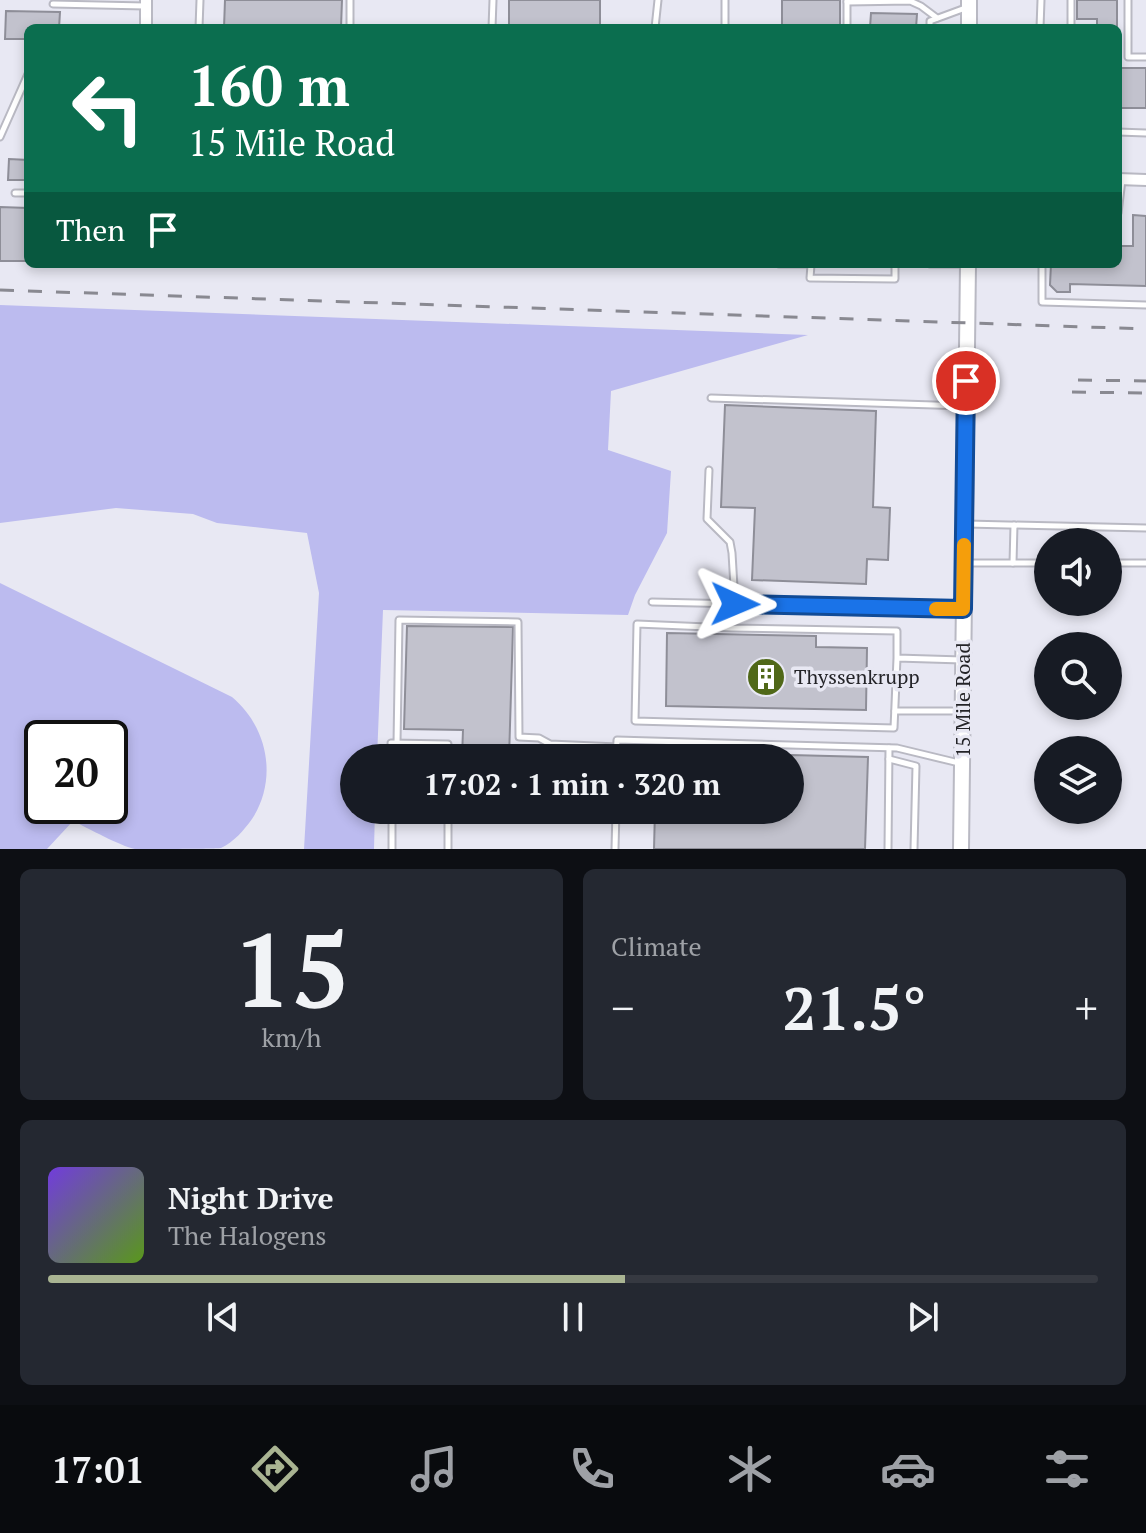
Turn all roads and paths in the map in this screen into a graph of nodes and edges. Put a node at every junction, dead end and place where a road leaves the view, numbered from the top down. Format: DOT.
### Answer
graph roads {
  1 [pos="200,0"];
  2 [pos="350,0"];
  3 [pos="493,0"];
  4 [pos="658,0"];
  5 [pos="725,0"];
  6 [pos="1041,0"];
  7 [pos="1071,0"];
  8 [pos="1128,0"];
  9 [pos="847,1"];
  10 [pos="873,1"];
  11 [pos="901,1"];
  12 [pos="146,3"];
  13 [pos="53,4"];
  14 [pos="969,4"];
  15 [pos="937,18"];
  16 [pos="146,24"];
  17 [pos="199,24"];
  18 [pos="350,24"];
  19 [pos="492,24"];
  20 [pos="655,24"];
  21 [pos="725,24"];
  22 [pos="847,24"];
  23 [pos="930,24"];
  24 [pos="1040,24"];
  25 [pos="1071,24"];
  26 [pos="1146,57"];
  27 [pos="24,83"];
  28 [pos="1122,132"];
  29 [pos="1146,133"];
  30 [pos="0,137"];
  31 [pos="1122,179"];
  32 [pos="1146,180"];
  33 [pos="15,193"];
  34 [pos="24,193"];
  35 [pos="811,268"];
  36 [pos="895,268"];
  37 [pos="968,268"];
  38 [pos="1042,268"];
  39 [pos="1146,305"];
  40 [pos="711,398"];
  41 [pos="966,406"];
  42 [pos="709,470"];
  43 [pos="964,524"];
  44 [pos="1014,525"];
  45 [pos="1146,528"];
  46 [pos="964,563"];
  47 [pos="1013,563"];
  48 [pos="1034,563"];
  49 [pos="1122,563"];
  50 [pos="1146,563"];
  51 [pos="652,602"];
  52 [pos="735,604"];
  53 [pos="963,609"];
  54 [pos="897,658"];
  55 [pos="963,660"];
  56 [pos="895,711"];
  57 [pos="964,711"];
  58 [pos="397,743"];
  59 [pos="391,744"];
  60 [pos="448,744"];
  61 [pos="550,744"];
  62 [pos="617,744"];
  63 [pos="753,744"];
  64 [pos="804,746"];
  65 [pos="889,748"];
  66 [pos="889,759"];
  67 [pos="963,764"];
  68 [pos="392,824"];
  69 [pos="448,824"];
  70 [pos="616,824"];
  71 [pos="392,849"];
  72 [pos="448,849"];
  73 [pos="615,849"];
  74 [pos="888,849"];
  75 [pos="914,849"];
  76 [pos="961,849"];
  1 -- 17 [label="lane"];
  2 -- 18 [label="lane"];
  3 -- 19 [label="lane"];
  4 -- 20 [label="lane"];
  5 -- 21 [label="lane"];
  6 -- 24 [label="lane"];
  7 -- 25 [label="lane"];
  8 -- 26 [label="lane"];
  9 -- 10 [label="lane"];
  9 -- 22 [label="lane"];
  10 -- 11 [label="lane"];
  11 -- 15 [label="lane"];
  12 -- 13 [label="lane"];
  12 -- 16 [label="street"];
  14 -- 15 [label="lane"];
  15 -- 23 [label="lane"];
  27 -- 30 [label="lane"];
  28 -- 29 [label="lane"];
  31 -- 32 [label="street"];
  33 -- 34 [label="lane"];
  35 -- 36 [label="lane"];
  37 -- 41 [label="main road, 15 Mile Road"];
  38 -- 39 [label="lane"];
  40 -- 41 [label="lane"];
  41 -- 43 [label="main road, 15 Mile Road"];
  42 -- 52 [label="lane"];
  43 -- 44 [label="lane"];
  43 -- 46 [label="main road, 15 Mile Road"];
  44 -- 45 [label="lane"];
  44 -- 47 [label="lane"];
  46 -- 47 [label="lane"];
  46 -- 53 [label="main road, 15 Mile Road"];
  47 -- 48 [label="lane"];
  49 -- 50 [label="lane"];
  51 -- 52 [label="lane"];
  52 -- 53 [label="lane"];
  53 -- 55 [label="main road, 15 Mile Road"];
  54 -- 55 [label="lane"];
  54 -- 56 [label="lane"];
  54 -- 56 [label="lane"];
  55 -- 57 [label="main road, 15 Mile Road"];
  56 -- 57 [label="lane"];
  57 -- 67 [label="main road, 15 Mile Road"];
  58 -- 59 [label="lane"];
  58 -- 60 [label="lane"];
  58 -- 61 [label="lane"];
  62 -- 63 [label="lane"];
  64 -- 65 [label="lane"];
  65 -- 66 [label="lane"];
  65 -- 67 [label="lane"];
  66 -- 74 [label="lane"];
  66 -- 75 [label="lane"];
  67 -- 76 [label="main road, 15 Mile Road"];
  68 -- 71 [label="lane"];
  69 -- 72 [label="lane"];
  70 -- 73 [label="lane"];
}
